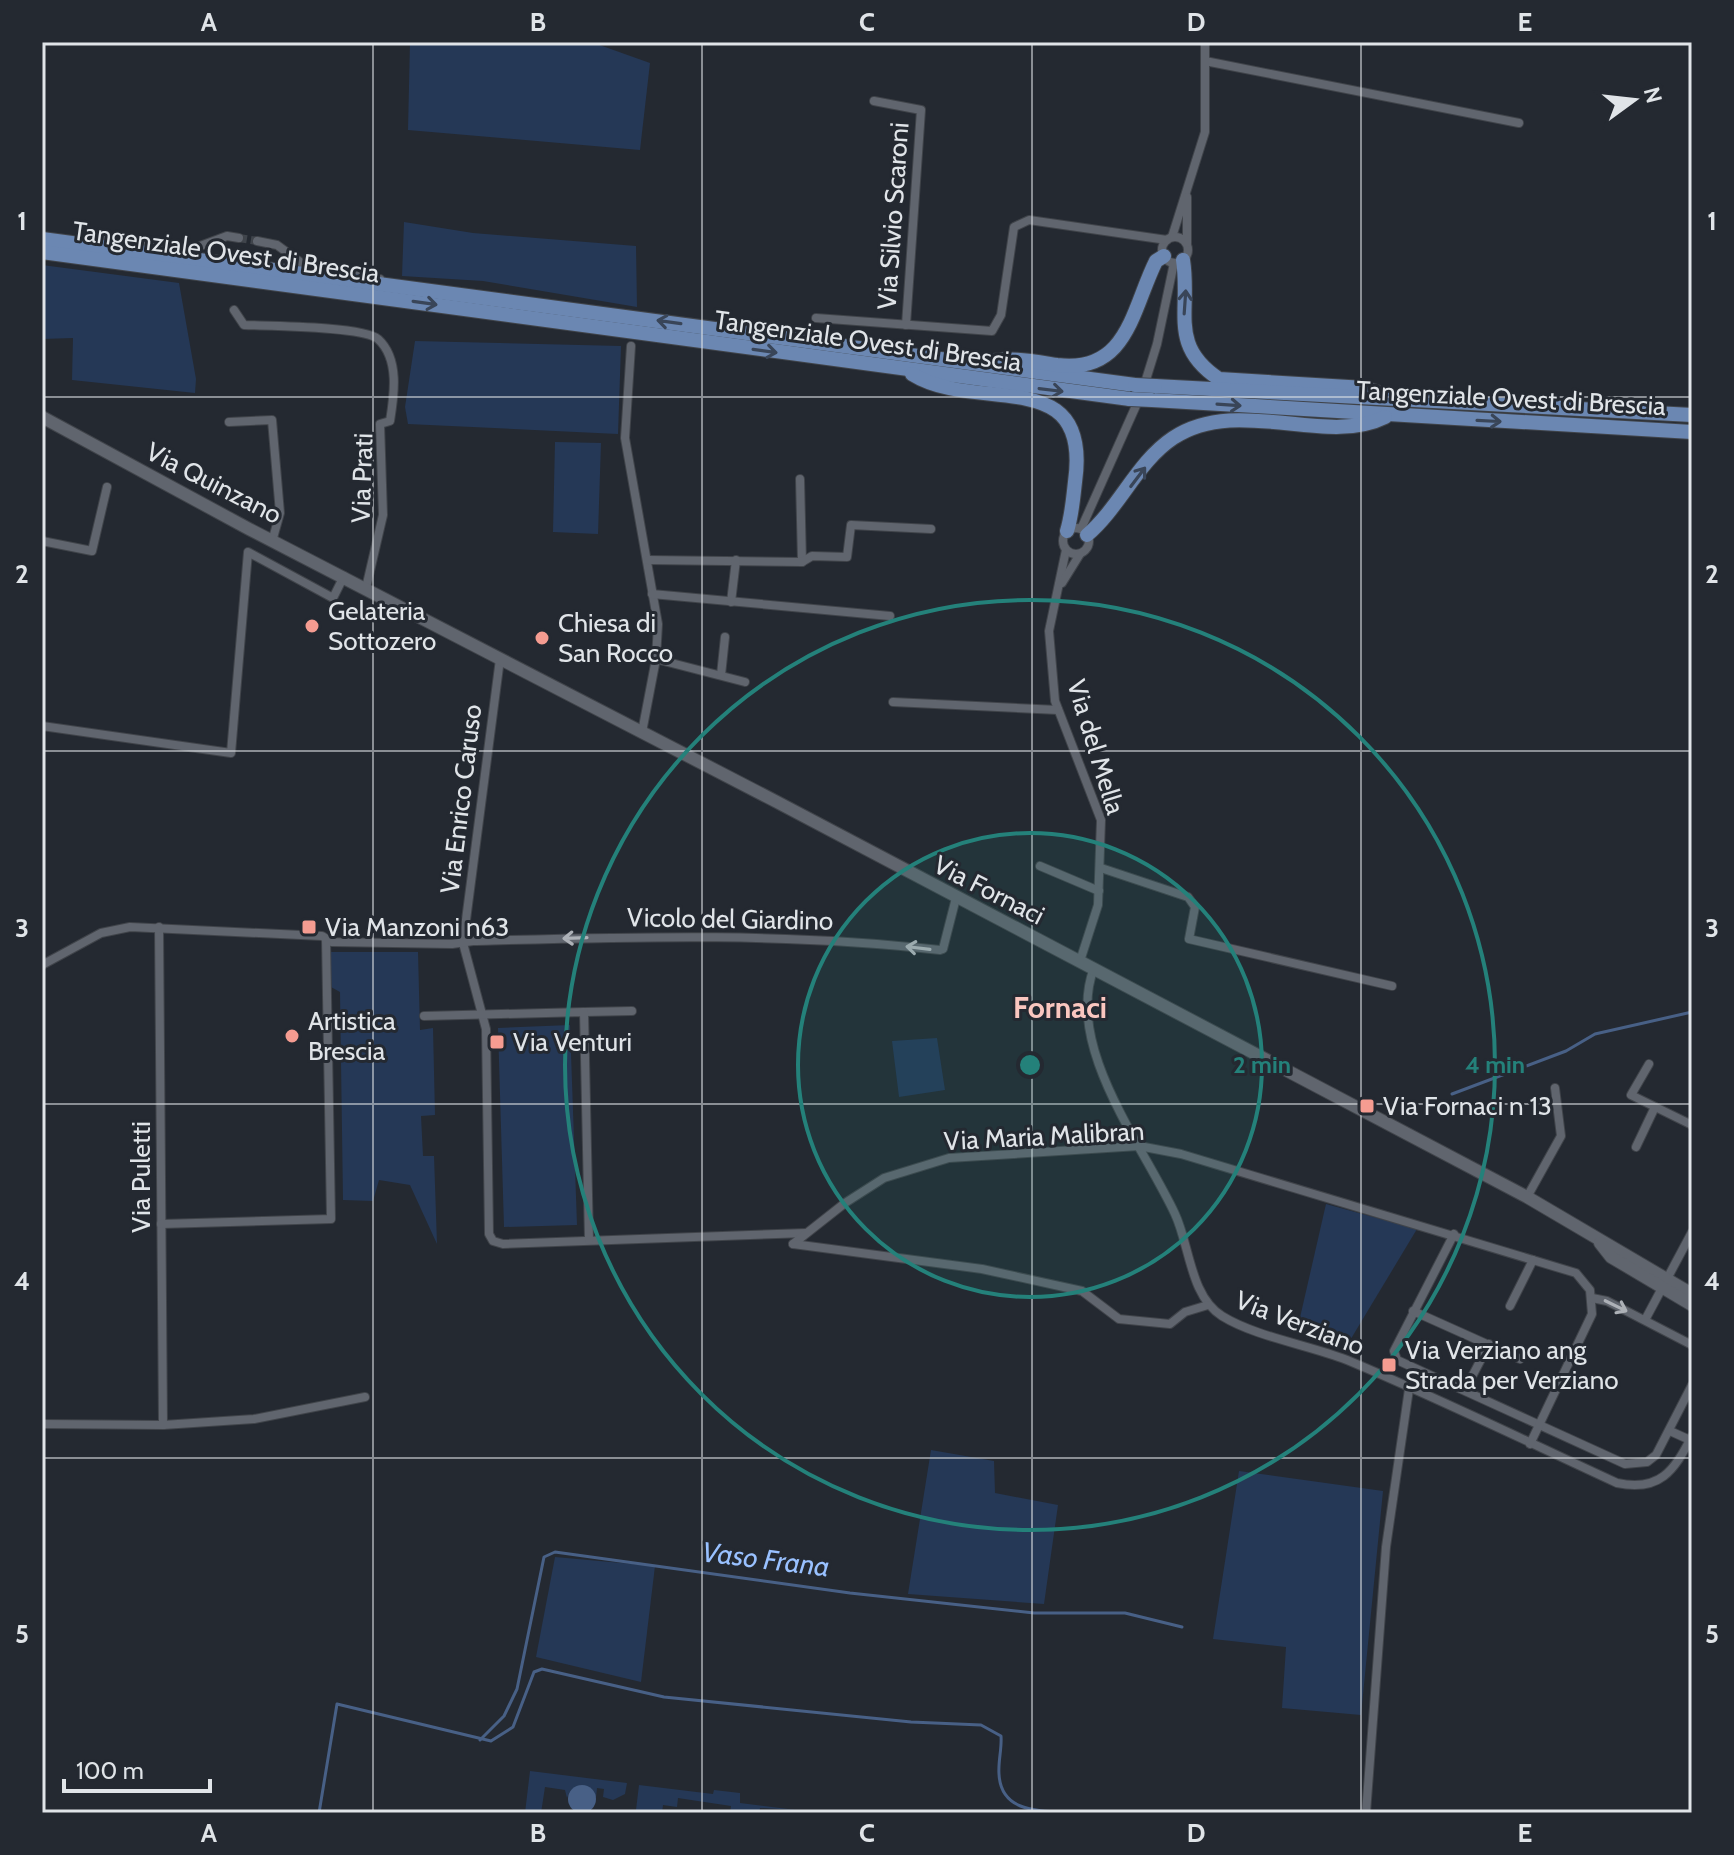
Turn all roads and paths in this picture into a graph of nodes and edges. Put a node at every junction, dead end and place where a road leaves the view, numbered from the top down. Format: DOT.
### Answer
graph roads {
  1 [pos="1205,42"];
  2 [pos="1205,61"];
  3 [pos="874,101"];
  4 [pos="1519,123"];
  5 [pos="1187,188"];
  6 [pos="239,238"];
  7 [pos="257,241"];
  8 [pos="45,243"];
  9 [pos="1187,244"];
  10 [pos="1170,251"];
  11 [pos="392,283"];
  12 [pos="234,310"];
  13 [pos="816,318"];
  14 [pos="906,325"];
  15 [pos="631,346"];
  16 [pos="974,365"];
  17 [pos="908,371"];
  18 [pos="1132,392"];
  19 [pos="1154,393"];
  20 [pos="1399,401"];
  21 [pos="1692,415"];
  22 [pos="1389,416"];
  23 [pos="43,420"];
  24 [pos="229,422"];
  25 [pos="1692,432"];
  26 [pos="800,479"];
  27 [pos="107,487"];
  28 [pos="931,529"];
  29 [pos="1078,532"];
  30 [pos="273,538"];
  31 [pos="42,541"];
  32 [pos="1066,550"];
  33 [pos="1080,554"];
  34 [pos="648,560"];
  35 [pos="736,560"];
  36 [pos="802,562"];
  37 [pos="344,576"];
  38 [pos="366,588"];
  39 [pos="1057,591"];
  40 [pos="652,594"];
  41 [pos="731,602"];
  42 [pos="890,616"];
  43 [pos="725,637"];
  44 [pos="500,659"];
  45 [pos="656,659"];
  46 [pos="721,675"];
  47 [pos="745,682"];
  48 [pos="893,702"];
  49 [pos="1058,710"];
  50 [pos="42,726"];
  51 [pos="642,732"];
  52 [pos="1040,866"];
  53 [pos="1101,868"];
  54 [pos="1099,891"];
  55 [pos="956,898"];
  56 [pos="159,927"];
  57 [pos="326,939"];
  58 [pos="463,943"];
  59 [pos="1080,961"];
  60 [pos="42,965"];
  61 [pos="1094,968"];
  62 [pos="1392,986"];
  63 [pos="632,1011"];
  64 [pos="484,1012"];
  65 [pos="584,1012"];
  66 [pos="424,1016"];
  67 [pos="1649,1064"];
  68 [pos="1555,1088"];
  69 [pos="1655,1107"];
  70 [pos="1692,1125"];
  71 [pos="1139,1146"];
  72 [pos="1636,1147"];
  73 [pos="1527,1197"];
  74 [pos="161,1224"];
  75 [pos="1692,1232"];
  76 [pos="807,1233"];
  77 [pos="1454,1234"];
  78 [pos="589,1240"];
  79 [pos="1533,1260"];
  80 [pos="1665,1285"];
  81 [pos="1692,1294"];
  82 [pos="1592,1298"];
  83 [pos="1208,1305"];
  84 [pos="1692,1305"];
  85 [pos="1510,1306"];
  86 [pos="1413,1311"];
  87 [pos="1645,1320"];
  88 [pos="1489,1344"];
  89 [pos="1692,1345"];
  90 [pos="1520,1359"];
  91 [pos="1692,1385"];
  92 [pos="1409,1389"];
  93 [pos="1465,1390"];
  94 [pos="365,1397"];
  95 [pos="1538,1423"];
  96 [pos="42,1424"];
  97 [pos="163,1425"];
  98 [pos="1670,1431"];
  99 [pos="1691,1438"];
  100 [pos="1530,1444"];
  101 [pos="1366,1813"];
  1 -- 2 [label="street, Via del Mella"];
  2 -- 4 [label="street"];
  2 -- 5 [label="street, Via del Mella"];
  3 -- 14 [label="street, Via Silvio Scaroni"];
  5 -- 9 [label="street, Via del Mella"];
  5 -- 10 [label="street, Via del Mella"];
  6 -- 8 [label="street"];
  7 -- 11 [label="street"];
  8 -- 11 [label="main road, Tangenziale Ovest di Brescia"];
  8 -- 17 [label="main road, Tangenziale Ovest di Brescia, one-way"];
  9 -- 10 [label="street, Via Silvio Scaroni"];
  9 -- 10 [label="street, Via del Mella"];
  10 -- 14 [label="street, Via Silvio Scaroni"];
  10 -- 16 [label="main road"];
  20 -- 10 [label="main road, one-way"];
  10 -- 29 [label="street, Via del Mella"];
  16 -- 11 [label="main road, Tangenziale Ovest di Brescia, one-way"];
  12 -- 38 [label="street, Via Prati"];
  13 -- 14 [label="street, Via Silvio Scaroni"];
  15 -- 34 [label="street"];
  16 -- 18 [label="main road, Tangenziale Ovest di Brescia"];
  17 -- 18 [label="main road, Tangenziale Ovest di Brescia, one-way"];
  17 -- 29 [label="main road"];
  18 -- 19 [label="main road, Tangenziale Ovest di Brescia, bridge"];
  19 -- 20 [label="main road, Tangenziale Ovest di Brescia"];
  19 -- 22 [label="main road, Tangenziale Ovest di Brescia, one-way"];
  20 -- 21 [label="main road, Tangenziale Ovest di Brescia"];
  22 -- 25 [label="main road, Tangenziale Ovest di Brescia, one-way"];
  29 -- 22 [label="main road, one-way"];
  23 -- 30 [label="street, Via Quinzano"];
  24 -- 30 [label="street"];
  26 -- 36 [label="street"];
  27 -- 31 [label="street"];
  28 -- 36 [label="street"];
  29 -- 32 [label="street, Via del Mella"];
  29 -- 33 [label="street, Via del Mella"];
  30 -- 37 [label="street, Via Quinzano"];
  32 -- 33 [label="street"];
  32 -- 39 [label="street, Via del Mella"];
  33 -- 39 [label="street, Via del Mella"];
  34 -- 35 [label="street"];
  34 -- 40 [label="street"];
  35 -- 36 [label="street"];
  35 -- 41 [label="street"];
  37 -- 38 [label="street, Via Quinzano"];
  37 -- 50 [label="street"];
  38 -- 44 [label="street, Via Fornaci"];
  39 -- 49 [label="street, Via del Mella"];
  40 -- 41 [label="street"];
  40 -- 45 [label="street"];
  41 -- 42 [label="street"];
  43 -- 46 [label="street"];
  44 -- 51 [label="street, Via Fornaci"];
  44 -- 58 [label="street, Via Enrico Caruso"];
  45 -- 46 [label="street"];
  45 -- 51 [label="street"];
  46 -- 47 [label="street"];
  48 -- 49 [label="street"];
  49 -- 53 [label="street, Via del Mella"];
  51 -- 55 [label="street, Via Fornaci"];
  52 -- 54 [label="street"];
  53 -- 54 [label="street, Via del Mella"];
  53 -- 62 [label="street"];
  54 -- 59 [label="street, Via del Mella"];
  55 -- 58 [label="street, Vicolo del Giardino, one-way"];
  55 -- 59 [label="street, Via Fornaci"];
  56 -- 57 [label="street"];
  56 -- 60 [label="street"];
  56 -- 74 [label="street, Via Puletti"];
  57 -- 58 [label="street"];
  57 -- 74 [label="street"];
  58 -- 64 [label="street"];
  59 -- 61 [label="street, Via Fornaci"];
  61 -- 71 [label="street, Via Verziano"];
  61 -- 73 [label="street, Via Fornaci"];
  63 -- 65 [label="street"];
  64 -- 65 [label="street"];
  64 -- 66 [label="street"];
  64 -- 78 [label="street"];
  65 -- 78 [label="street"];
  67 -- 69 [label="street"];
  68 -- 73 [label="street"];
  69 -- 70 [label="street"];
  69 -- 72 [label="street"];
  71 -- 76 [label="street, Via Maria Malibran"];
  71 -- 77 [label="street, Via Maria Malibran"];
  71 -- 83 [label="street, Via Verziano"];
  73 -- 80 [label="street, Via Fornaci"];
  74 -- 97 [label="street, Via Puletti"];
  75 -- 80 [label="street"];
  76 -- 78 [label="street"];
  76 -- 83 [label="street, Via Maria Malibran"];
  77 -- 79 [label="street, Via Maria Malibran"];
  77 -- 86 [label="street"];
  79 -- 82 [label="street, Via Maria Malibran"];
  79 -- 85 [label="street"];
  80 -- 81 [label="street, Via Fornaci"];
  80 -- 84 [label="street, Via Fornaci"];
  80 -- 87 [label="street"];
  82 -- 87 [label="street, one-way"];
  82 -- 95 [label="street"];
  83 -- 92 [label="street, Via Verziano"];
  86 -- 88 [label="street"];
  86 -- 93 [label="street"];
  87 -- 89 [label="street"];
  88 -- 90 [label="street"];
  88 -- 93 [label="street"];
  91 -- 98 [label="street"];
  92 -- 100 [label="street, Via Verziano"];
  92 -- 101 [label="street"];
  93 -- 95 [label="street"];
  94 -- 97 [label="street"];
  95 -- 98 [label="street"];
  95 -- 100 [label="street"];
  96 -- 97 [label="street"];
  98 -- 99 [label="street"];
  99 -- 100 [label="street, Via Verziano"];
}
